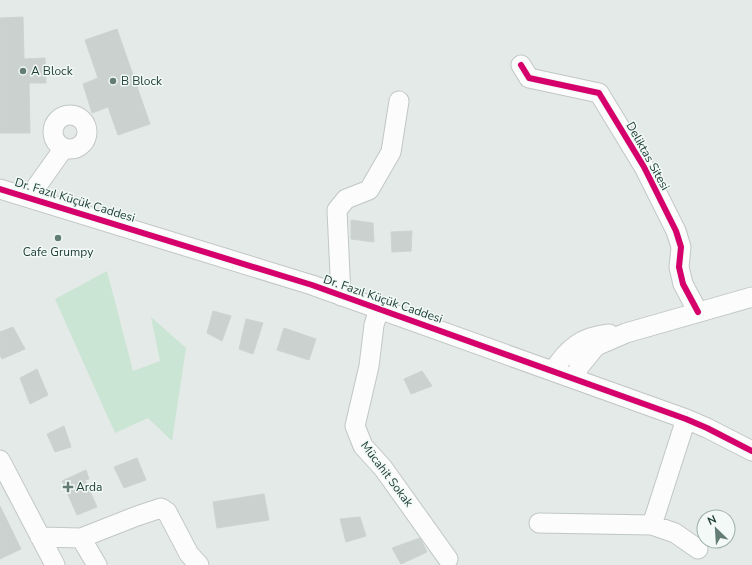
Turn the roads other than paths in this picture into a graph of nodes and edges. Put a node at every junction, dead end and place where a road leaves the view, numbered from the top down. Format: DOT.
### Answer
graph roads {
  1 [pos="521,66"];
  2 [pos="399,101"];
  3 [pos="64,148"];
  4 [pos="0,189"];
  5 [pos="28,197"];
  6 [pos="341,296"];
  7 [pos="752,297"];
  8 [pos="379,309"];
  9 [pos="698,312"];
  10 [pos="626,333"];
  11 [pos="554,371"];
  12 [pos="575,379"];
  13 [pos="686,419"];
  14 [pos="752,451"];
  15 [pos="0,460"];
  16 [pos="5,481"];
  17 [pos="539,523"];
  18 [pos="652,525"];
  19 [pos="40,537"];
  20 [pos="81,538"];
  21 [pos="696,548"];
  22 [pos="448,559"];
  23 [pos="55,565"];
  24 [pos="97,565"];
  25 [pos="199,565"];
  1 -- 9 [label="street, Deliktas Sitesi"];
  2 -- 6 [label="street"];
  3 -- 5 [label="street"];
  4 -- 5 [label="street, Dr. Fazıl Küçük Caddesi"];
  5 -- 6 [label="street, Dr. Fazıl Küçük Caddesi"];
  6 -- 8 [label="street, Dr. Fazıl Küçük Caddesi"];
  7 -- 9 [label="street"];
  8 -- 11 [label="street, Dr. Fazıl Küçük Caddesi"];
  8 -- 22 [label="street, Mücahit Sokak"];
  9 -- 10 [label="street"];
  10 -- 11 [label="street"];
  10 -- 12 [label="street"];
  11 -- 12 [label="street, Dr. Fazıl Küçük Caddesi"];
  12 -- 13 [label="street, Dr. Fazıl Küçük Caddesi"];
  13 -- 14 [label="street, Dr. Fazıl Küçük Caddesi"];
  13 -- 18 [label="street"];
  15 -- 16 [label="street"];
  16 -- 19 [label="street"];
  17 -- 18 [label="street"];
  18 -- 21 [label="street"];
  19 -- 20 [label="street"];
  19 -- 23 [label="street"];
  20 -- 24 [label="street"];
  20 -- 25 [label="street"];
}
